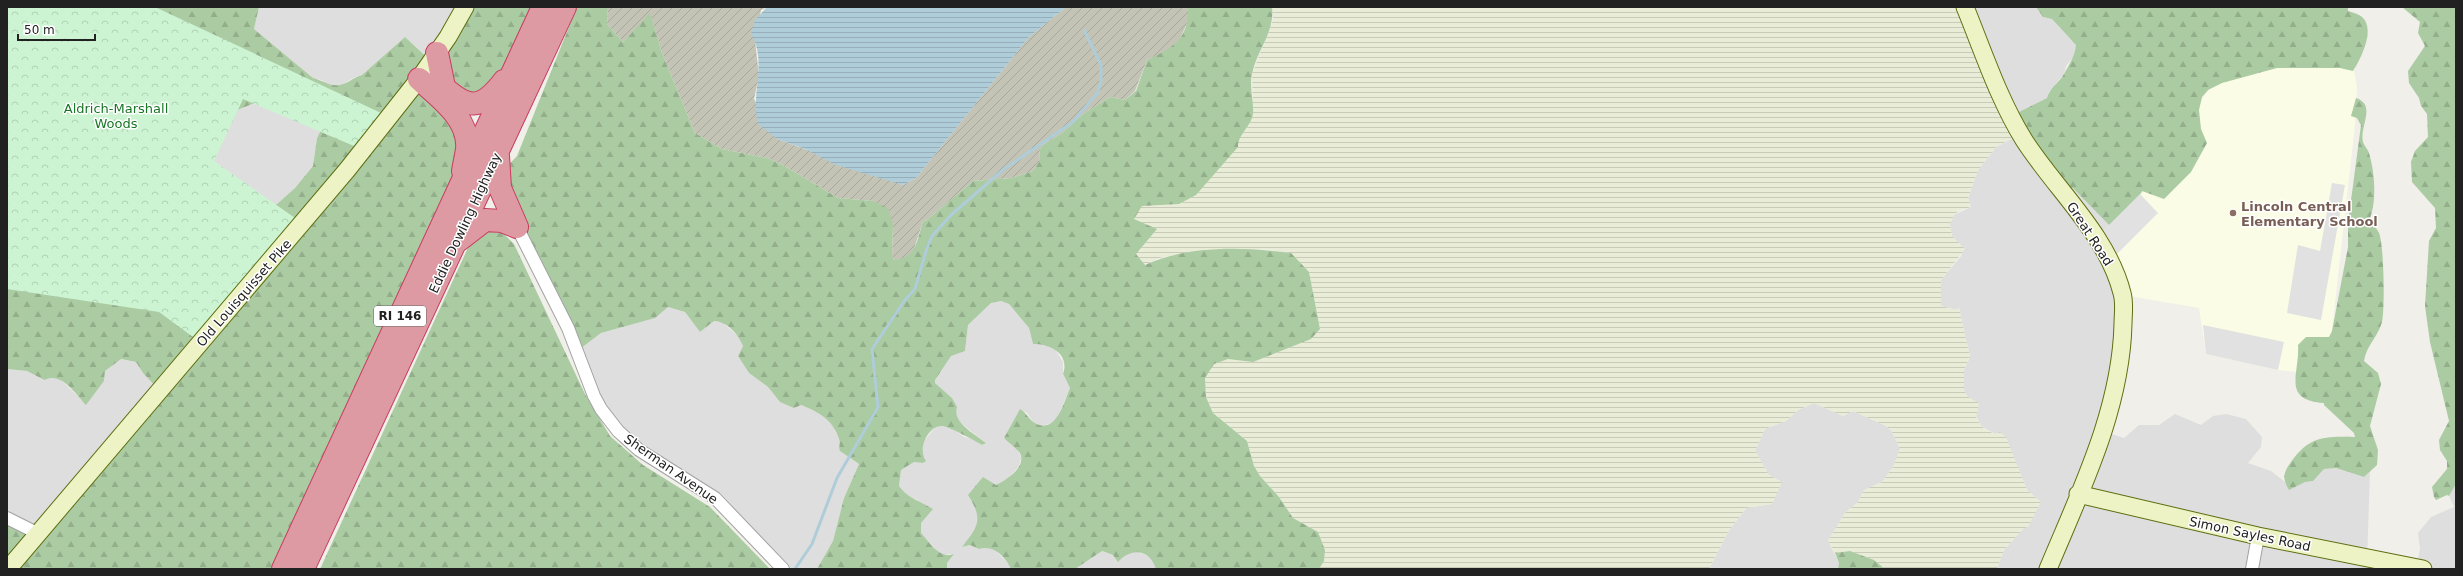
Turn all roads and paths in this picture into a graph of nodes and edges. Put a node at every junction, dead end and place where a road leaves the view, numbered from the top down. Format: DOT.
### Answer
graph roads {
  1 [pos="465,7"];
  2 [pos="544,7"];
  3 [pos="565,7"];
  4 [pos="1965,7"];
  5 [pos="519,63"];
  6 [pos="427,67"];
  7 [pos="498,152"];
  8 [pos="460,191"];
  9 [pos="516,227"];
  10 [pos="456,243"];
  11 [pos="2078,494"];
  12 [pos="7,518"];
  13 [pos="37,533"];
  14 [pos="2258,536"];
  15 [pos="8,569"];
  16 [pos="283,569"];
  17 [pos="302,569"];
  18 [pos="783,569"];
  19 [pos="2048,569"];
  20 [pos="2252,569"];
  21 [pos="2423,569"];
  1 -- 6 [label="street, Old Louisquisset Pike"];
  2 -- 5 [label="highway, Eddie Dowling Highway / RI 146"];
  3 -- 7 [label="highway, Eddie Dowling Highway / RI 146"];
  4 -- 11 [label="street, Great Road"];
  5 -- 6 [label="highway"];
  5 -- 8 [label="highway, Eddie Dowling Highway / RI 146"];
  6 -- 8 [label="highway"];
  6 -- 13 [label="street, Old Louisquisset Pike"];
  7 -- 9 [label="highway"];
  7 -- 10 [label="highway, Eddie Dowling Highway / RI 146"];
  8 -- 16 [label="highway, Eddie Dowling Highway / RI 146"];
  9 -- 10 [label="highway"];
  9 -- 18 [label="street, Sherman Avenue"];
  10 -- 17 [label="highway, Eddie Dowling Highway / RI 146"];
  11 -- 14 [label="street, Simon Sayles Road"];
  11 -- 19 [label="street, Great Road"];
  12 -- 13 [label="street"];
  13 -- 15 [label="street, Old Louisquisset Pike"];
  14 -- 20 [label="street"];
  14 -- 21 [label="street, Simon Sayles Road"];
}
